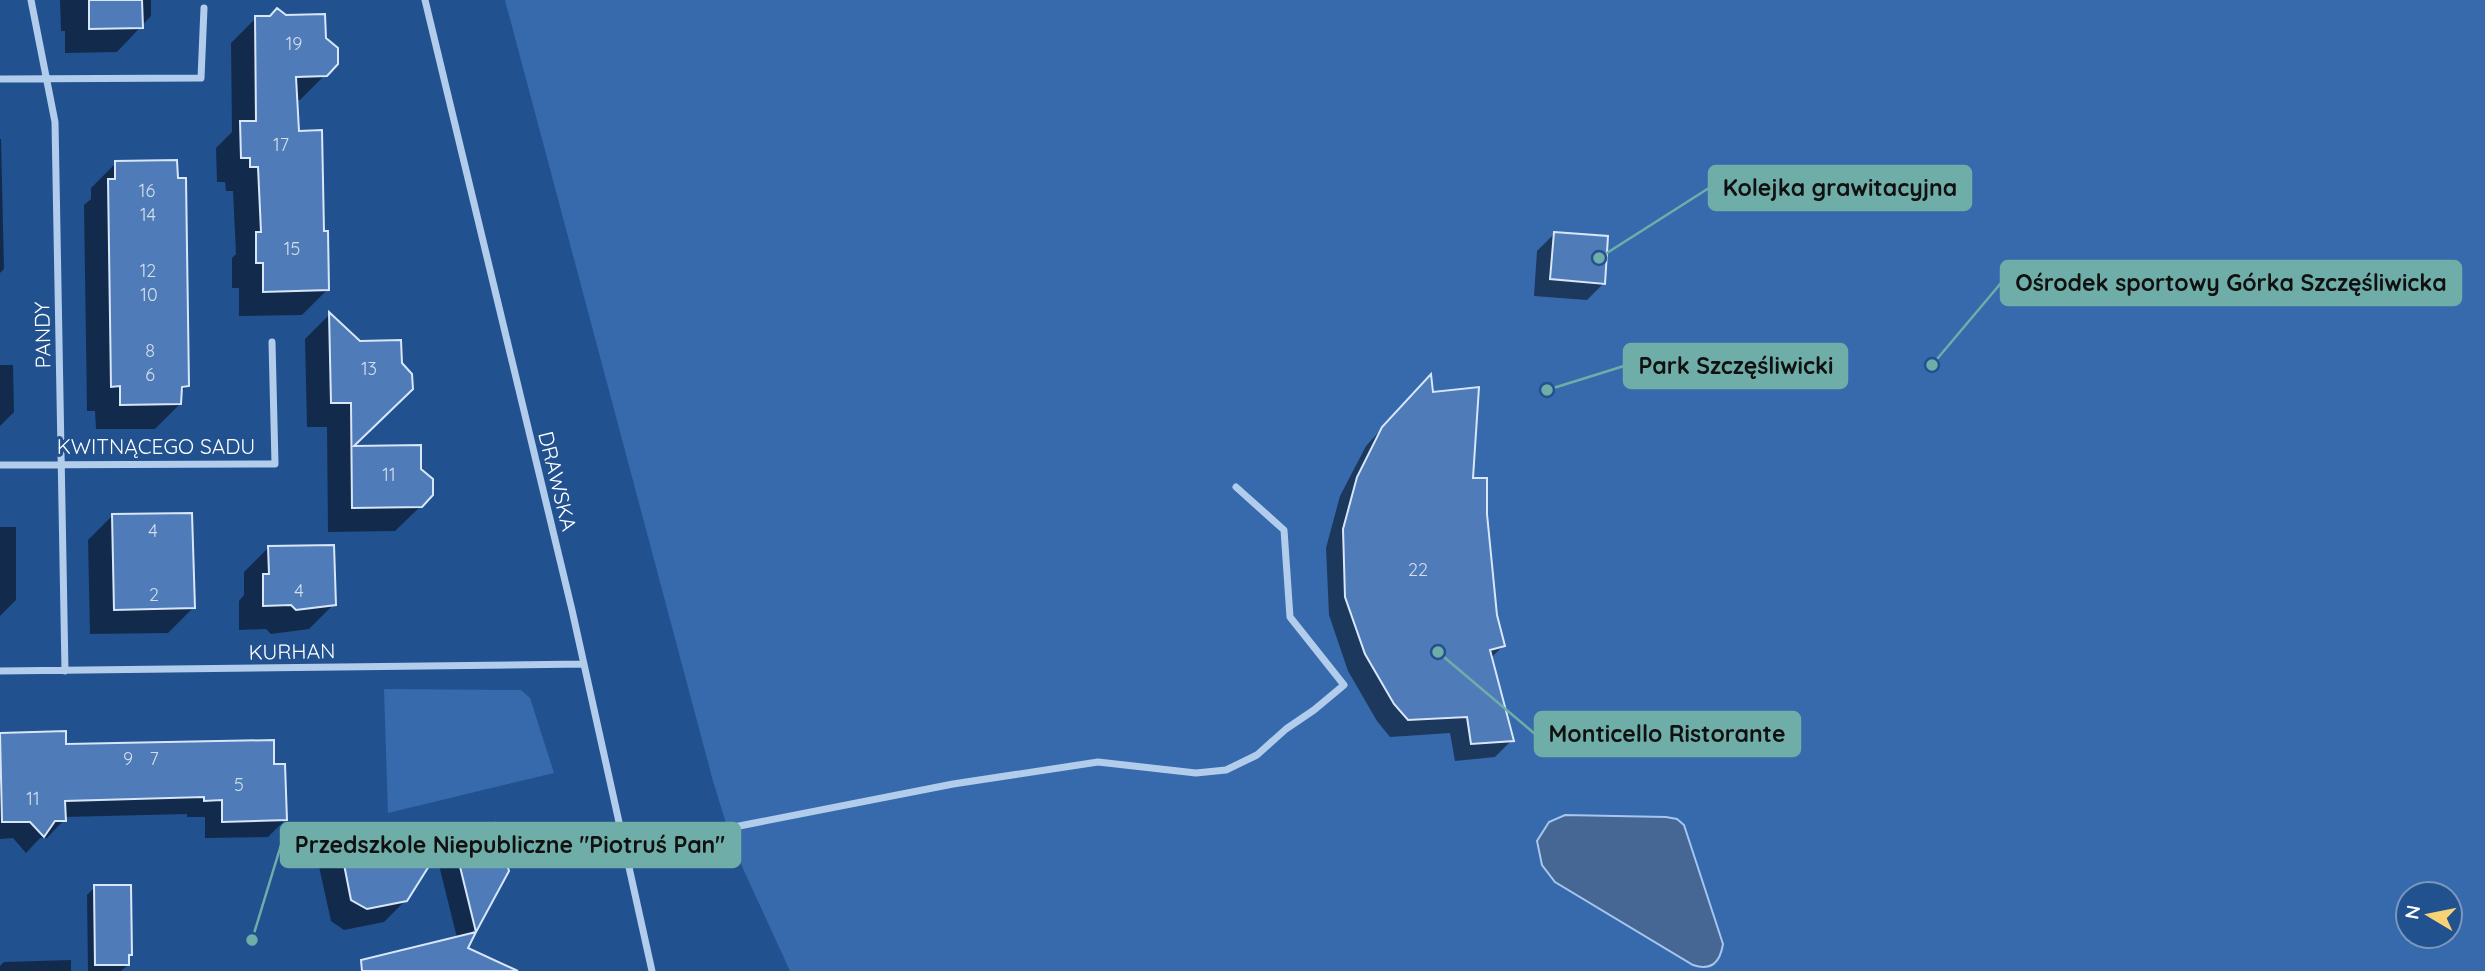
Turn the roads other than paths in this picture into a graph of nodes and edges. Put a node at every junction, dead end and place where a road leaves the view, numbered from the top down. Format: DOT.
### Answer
graph roads {
  1 [pos="31,0"];
  2 [pos="425,0"];
  3 [pos="204,8"];
  4 [pos="47,78"];
  5 [pos="0,79"];
  6 [pos="272,342"];
  7 [pos="62,463"];
  8 [pos="0,465"];
  9 [pos="1236,487"];
  10 [pos="584,664"];
  11 [pos="0,671"];
  12 [pos="65,671"];
  13 [pos="734,827"];
  14 [pos="652,971"];
  1 -- 4 [label="street, PANDY"];
  2 -- 10 [label="street, DRAWSKA"];
  3 -- 4 [label="street"];
  4 -- 5 [label="street"];
  4 -- 7 [label="street, PANDY"];
  6 -- 7 [label="street, KWITNĄCEGO SADU"];
  7 -- 8 [label="street, KWITNĄCEGO SADU"];
  7 -- 12 [label="street, PANDY"];
  9 -- 13 [label="street"];
  10 -- 12 [label="street, KURHAN"];
  10 -- 14 [label="street, DRAWSKA"];
  11 -- 12 [label="street, KURHAN"];
}
